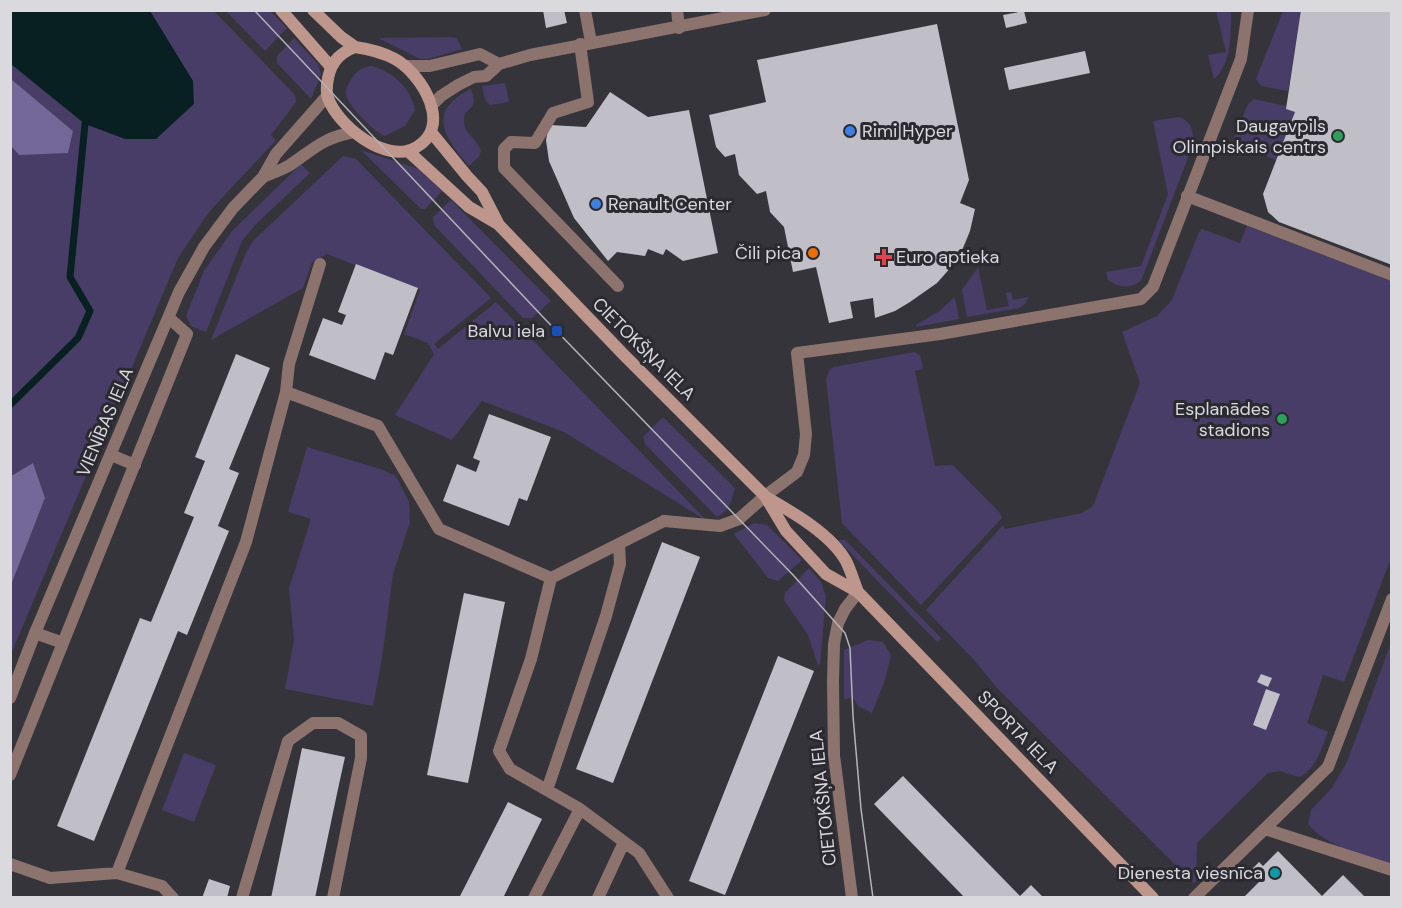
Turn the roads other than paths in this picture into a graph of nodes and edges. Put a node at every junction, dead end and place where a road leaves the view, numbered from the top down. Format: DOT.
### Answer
graph roads {
  1 [pos="281,10"];
  2 [pos="313,10"];
  3 [pos="585,10"];
  4 [pos="677,10"];
  5 [pos="1248,10"];
  6 [pos="762,11"];
  7 [pos="679,28"];
  8 [pos="586,43"];
  9 [pos="355,47"];
  10 [pos="499,63"];
  11 [pos="405,66"];
  12 [pos="331,67"];
  13 [pos="327,96"];
  14 [pos="431,106"];
  15 [pos="354,132"];
  16 [pos="431,132"];
  17 [pos="409,152"];
  18 [pos="263,177"];
  19 [pos="1187,196"];
  20 [pos="500,225"];
  21 [pos="320,264"];
  22 [pos="1392,275"];
  23 [pos="618,286"];
  24 [pos="169,318"];
  25 [pos="286,392"];
  26 [pos="111,455"];
  27 [pos="135,465"];
  28 [pos="765,496"];
  29 [pos="619,544"];
  30 [pos="550,578"];
  31 [pos="858,592"];
  32 [pos="1392,599"];
  33 [pos="36,633"];
  34 [pos="63,644"];
  35 [pos="10,698"];
  36 [pos="10,775"];
  37 [pos="547,790"];
  38 [pos="580,809"];
  39 [pos="1265,829"];
  40 [pos="624,842"];
  41 [pos="10,864"];
  42 [pos="1392,870"];
  43 [pos="117,873"];
  44 [pos="664,895"];
  45 [pos="173,897"];
  46 [pos="242,897"];
  47 [pos="333,897"];
  48 [pos="534,897"];
  49 [pos="598,897"];
  50 [pos="852,897"];
  51 [pos="1153,897"];
  52 [pos="1194,897"];
  1 -- 12 [label="street"];
  2 -- 9 [label="street"];
  3 -- 8 [label="street"];
  4 -- 7 [label="street"];
  5 -- 19 [label="street"];
  6 -- 7 [label="street"];
  7 -- 8 [label="street"];
  8 -- 10 [label="street"];
  8 -- 23 [label="street"];
  9 -- 11 [label="street"];
  9 -- 12 [label="street"];
  10 -- 11 [label="street"];
  10 -- 14 [label="street"];
  11 -- 14 [label="street"];
  12 -- 13 [label="street"];
  13 -- 15 [label="street"];
  13 -- 18 [label="street, VIENĪBAS IELA"];
  14 -- 16 [label="street"];
  15 -- 17 [label="street"];
  15 -- 18 [label="street, VIENĪBAS IELA"];
  16 -- 17 [label="street"];
  16 -- 20 [label="street, CIETOKŠŅA IELA"];
  17 -- 20 [label="street, CIETOKŠŅA IELA"];
  18 -- 24 [label="street, VIENĪBAS IELA"];
  19 -- 22 [label="street"];
  19 -- 28 [label="street"];
  20 -- 28 [label="street, CIETOKŠŅA IELA"];
  21 -- 25 [label="street"];
  24 -- 26 [label="street, VIENĪBAS IELA"];
  24 -- 27 [label="street"];
  25 -- 30 [label="street"];
  25 -- 43 [label="street"];
  26 -- 27 [label="street"];
  26 -- 33 [label="street, VIENĪBAS IELA"];
  27 -- 34 [label="street"];
  28 -- 29 [label="street"];
  28 -- 31 [label="street, CIETOKŠŅA IELA"];
  28 -- 31 [label="street, CIETOKŠŅA IELA"];
  29 -- 30 [label="street"];
  29 -- 37 [label="street"];
  30 -- 37 [label="street"];
  31 -- 50 [label="street, CIETOKŠŅA IELA"];
  31 -- 51 [label="street, SPORTA IELA"];
  32 -- 39 [label="street"];
  33 -- 34 [label="street"];
  33 -- 35 [label="street, VIENĪBAS IELA"];
  34 -- 36 [label="street"];
  37 -- 38 [label="street"];
  38 -- 40 [label="street"];
  38 -- 48 [label="street"];
  39 -- 42 [label="street"];
  39 -- 52 [label="street"];
  40 -- 44 [label="street"];
  40 -- 49 [label="street"];
  41 -- 43 [label="street"];
  43 -- 45 [label="street"];
  46 -- 47 [label="street"];
}
